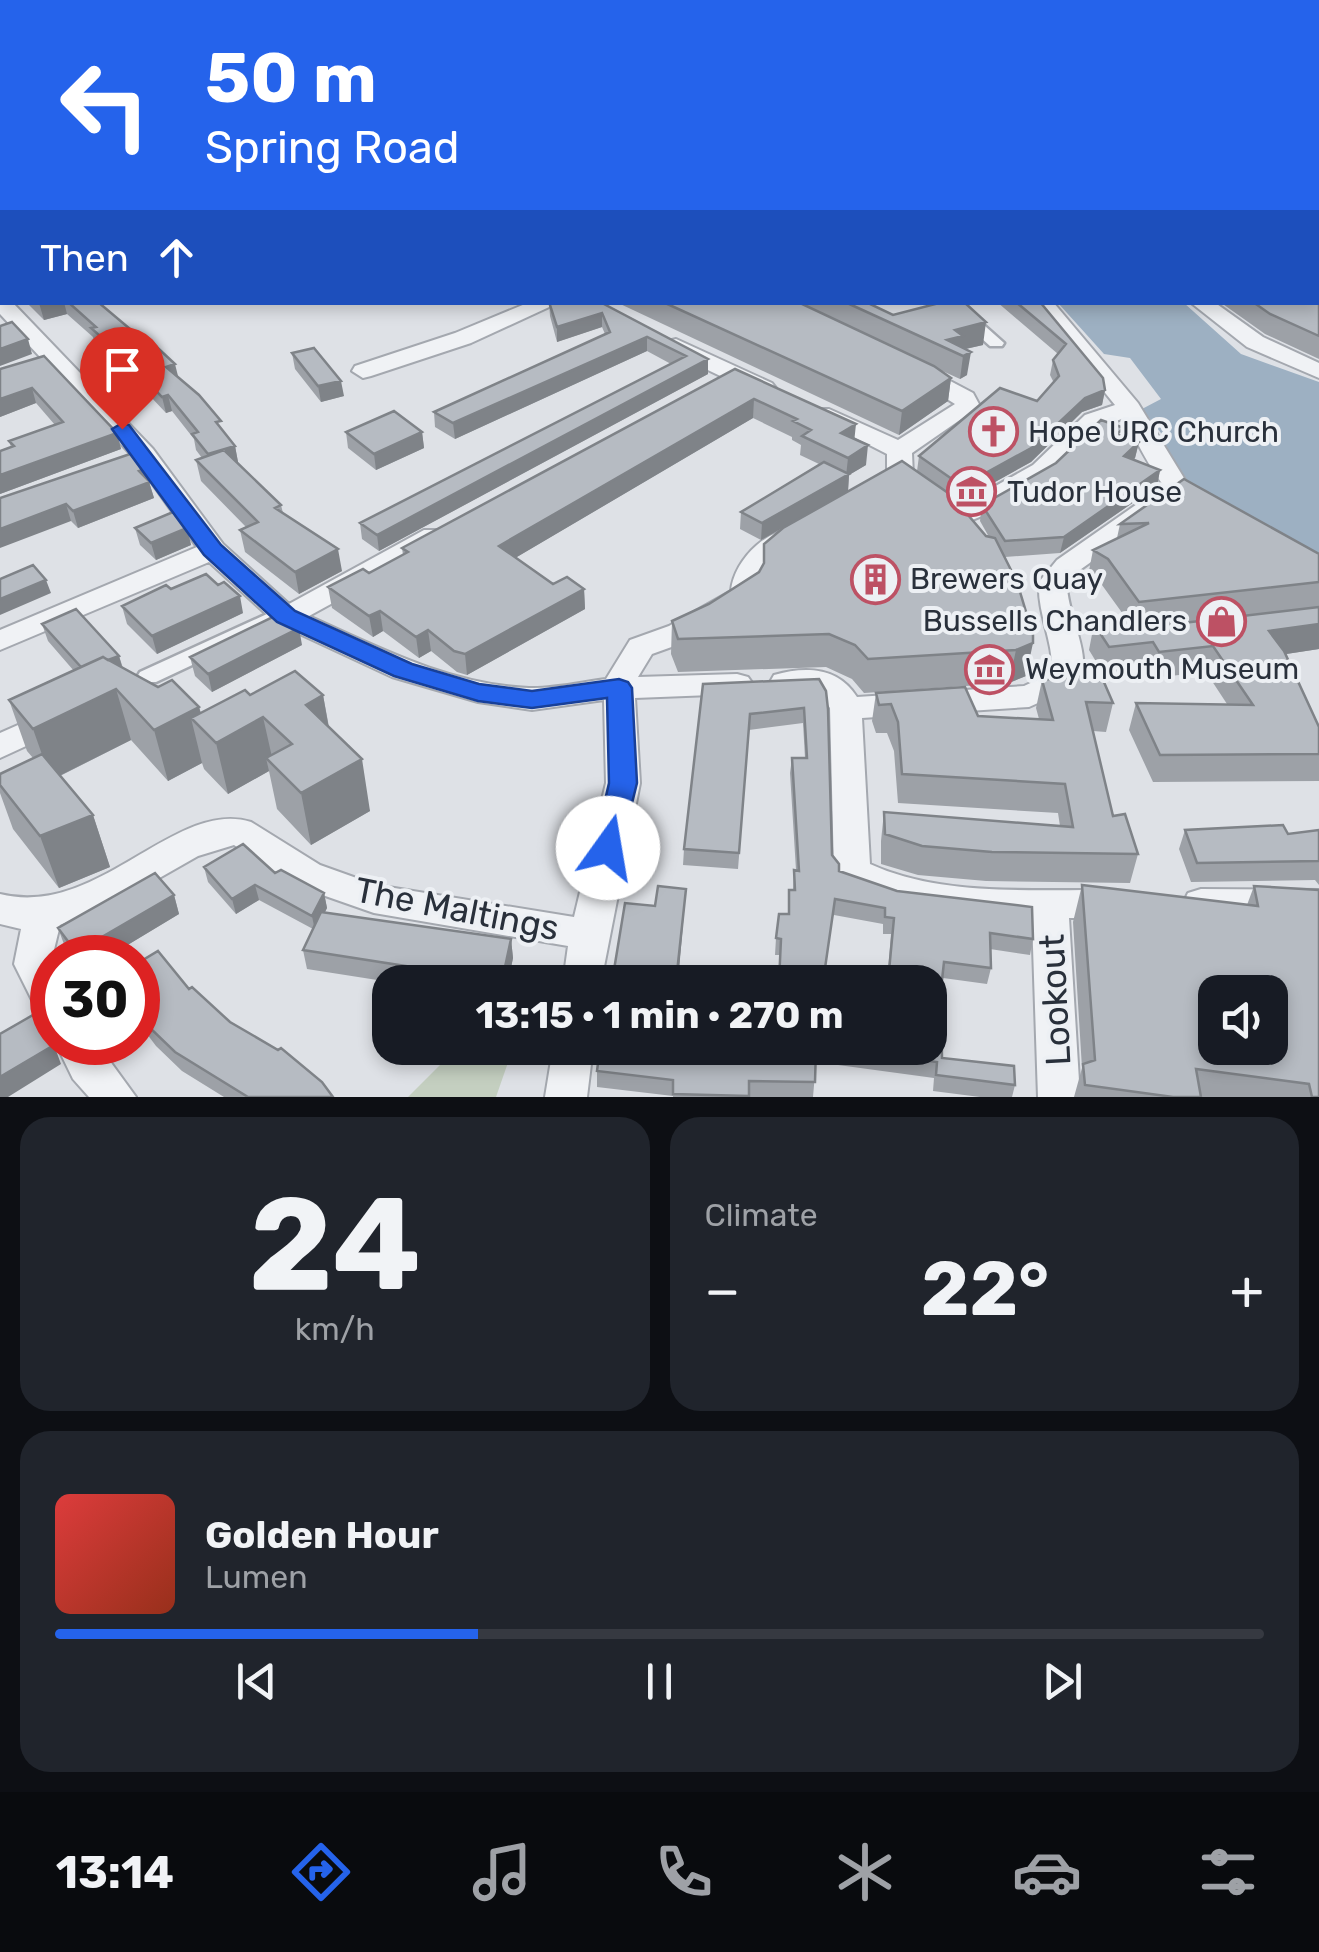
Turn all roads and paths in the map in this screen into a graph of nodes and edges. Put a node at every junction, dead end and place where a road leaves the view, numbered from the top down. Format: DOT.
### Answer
graph roads {
  1 [pos="2,305"];
  2 [pos="543,305"];
  3 [pos="952,305"];
  4 [pos="1044,305"];
  5 [pos="1204,305"];
  6 [pos="651,334"];
  7 [pos="996,343"];
  8 [pos="895,360"];
  9 [pos="363,371"];
  10 [pos="1319,371"];
  11 [pos="733,374"];
  12 [pos="698,393"];
  13 [pos="1130,408"];
  14 [pos="1176,488"];
  15 [pos="1223,516"];
  16 [pos="458,524"];
  17 [pos="817,524"];
  18 [pos="976,541"];
  19 [pos="212,550"];
  20 [pos="284,615"];
  21 [pos="1,641"];
  22 [pos="148,676"];
  23 [pos="619,688"];
  24 [pos="112,693"];
  25 [pos="846,708"];
  26 [pos="77,710"];
  27 [pos="0,747"];
  28 [pos="1050,904"];
  29 [pos="1319,905"];
  30 [pos="0,909"];
  31 [pos="43,914"];
  32 [pos="589,934"];
  33 [pos="38,935"];
  34 [pos="584,965"];
  35 [pos="87,1065"];
  36 [pos="571,1065"];
  37 [pos="115,1097"];
  38 [pos="566,1097"];
  39 [pos="1059,1097"];
  1 -- 19 [label="street"];
  2 -- 9 [label="street"];
  3 -- 7 [label="street"];
  4 -- 13 [label="street"];
  5 -- 10 [label="street"];
  6 -- 11 [label="street"];
  8 -- 11 [label="street"];
  11 -- 12 [label="street"];
  13 -- 14 [label="street"];
  13 -- 18 [label="street"];
  14 -- 15 [label="street"];
  14 -- 25 [label="street"];
  16 -- 20 [label="street"];
  17 -- 23 [label="street"];
  19 -- 20 [label="street"];
  19 -- 21 [label="street"];
  20 -- 22 [label="street"];
  20 -- 23 [label="street"];
  22 -- 24 [label="street"];
  23 -- 25 [label="street"];
  23 -- 32 [label="street"];
  25 -- 28 [label="street"];
  26 -- 27 [label="street"];
  28 -- 29 [label="street"];
  28 -- 39 [label="street, Lookout"];
  30 -- 31 [label="street, The Maltings"];
  31 -- 32 [label="street, The Maltings"];
  31 -- 33 [label="street"];
  32 -- 34 [label="street"];
  35 -- 37 [label="street"];
  36 -- 38 [label="street"];
}
